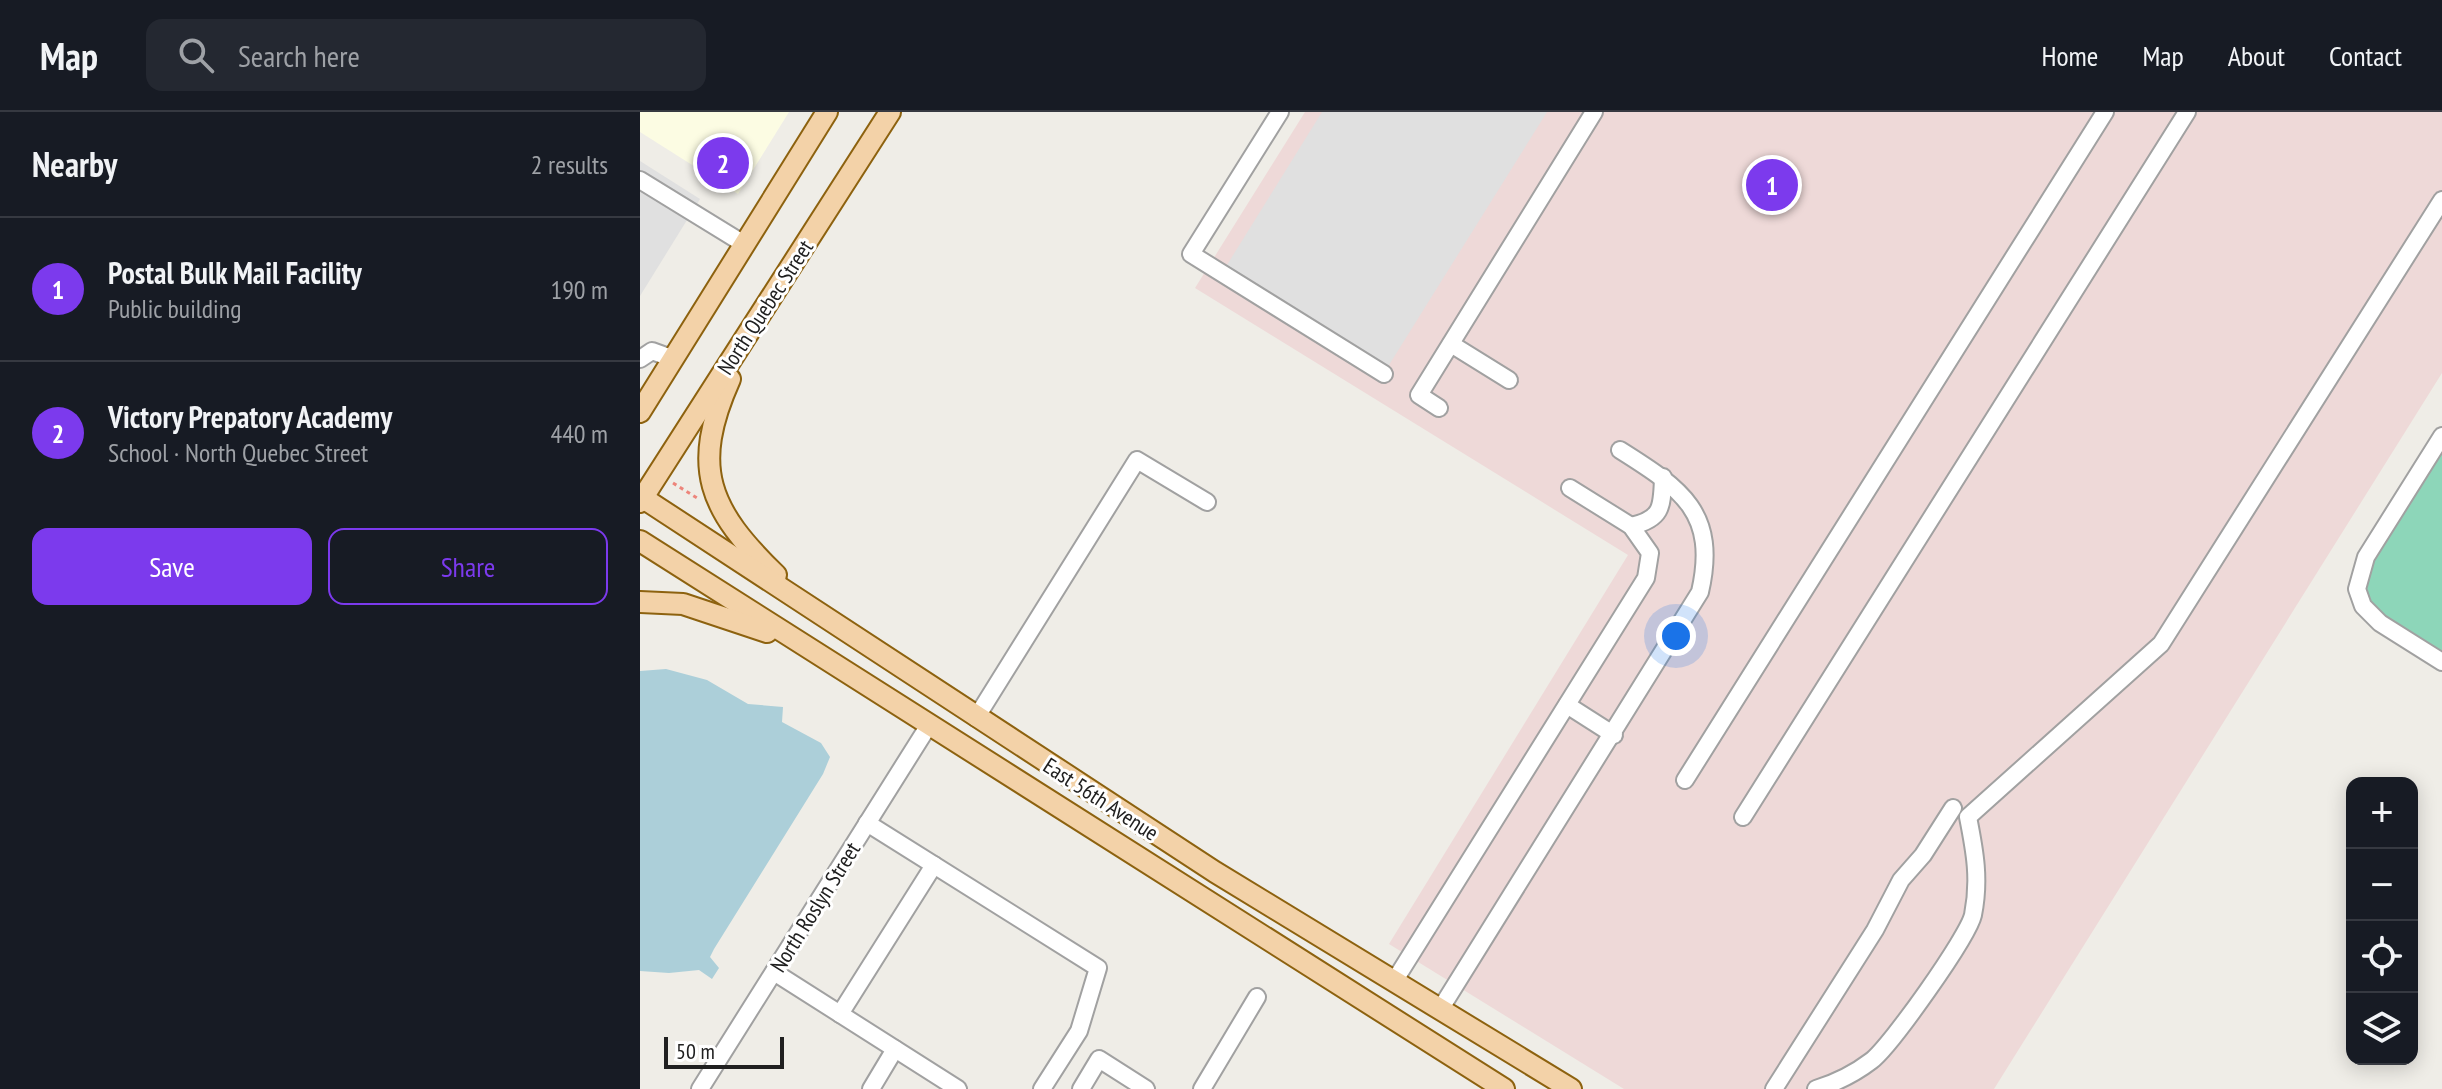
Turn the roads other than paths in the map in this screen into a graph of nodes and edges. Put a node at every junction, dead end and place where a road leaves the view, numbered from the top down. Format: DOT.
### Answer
graph roads {
  1 [pos="827,112"];
  2 [pos="890,112"];
  3 [pos="1280,112"];
  4 [pos="1594,112"];
  5 [pos="2105,112"];
  6 [pos="2187,112"];
  7 [pos="640,180"];
  8 [pos="2442,200"];
  9 [pos="744,244"];
  10 [pos="757,321"];
  11 [pos="1451,344"];
  12 [pos="640,359"];
  13 [pos="674,359"];
  14 [pos="1384,374"];
  15 [pos="1509,380"];
  16 [pos="1439,408"];
  17 [pos="640,412"];
  18 [pos="2442,436"];
  19 [pos="1620,450"];
  20 [pos="1663,477"];
  21 [pos="1570,488"];
  22 [pos="641,498"];
  23 [pos="1207,502"];
  24 [pos="1631,526"];
  25 [pos="640,541"];
  26 [pos="640,602"];
  27 [pos="814,611"];
  28 [pos="797,641"];
  29 [pos="2442,662"];
  30 [pos="1567,705"];
  31 [pos="976,718"];
  32 [pos="929,725"];
  33 [pos="1614,735"];
  34 [pos="1685,780"];
  35 [pos="1953,808"];
  36 [pos="1743,817"];
  37 [pos="867,823"];
  38 [pos="934,865"];
  39 [pos="774,972"];
  40 [pos="1395,980"];
  41 [pos="1257,997"];
  42 [pos="1441,1008"];
  43 [pos="840,1014"];
  44 [pos="895,1049"];
  45 [pos="700,1089"];
  46 [pos="871,1089"];
  47 [pos="958,1089"];
  48 [pos="1042,1089"];
  49 [pos="1081,1089"];
  50 [pos="1146,1089"];
  51 [pos="1202,1089"];
  52 [pos="1504,1089"];
  53 [pos="1571,1089"];
  54 [pos="1774,1089"];
  55 [pos="1816,1089"];
  1 -- 9 [label="main road"];
  2 -- 10 [label="main road, North Quebec Street"];
  3 -- 14 [label="street"];
  4 -- 11 [label="street"];
  5 -- 34 [label="street"];
  6 -- 36 [label="street"];
  7 -- 9 [label="street"];
  8 -- 55 [label="street"];
  9 -- 13 [label="main road"];
  10 -- 22 [label="main road, North Quebec Street"];
  10 -- 27 [label="main road"];
  11 -- 15 [label="street"];
  11 -- 16 [label="street"];
  12 -- 13 [label="street"];
  13 -- 17 [label="main road"];
  18 -- 29 [label="street"];
  19 -- 20 [label="street"];
  20 -- 24 [label="street"];
  20 -- 33 [label="street"];
  21 -- 24 [label="street"];
  22 -- 27 [label="main road, East 56th Avenue"];
  23 -- 31 [label="street"];
  24 -- 30 [label="street"];
  25 -- 28 [label="main road, East 56th Avenue"];
  26 -- 28 [label="main road"];
  27 -- 31 [label="main road, East 56th Avenue"];
  28 -- 32 [label="main road, East 56th Avenue"];
  30 -- 33 [label="street"];
  30 -- 40 [label="street"];
  31 -- 40 [label="main road, East 56th Avenue"];
  32 -- 37 [label="street, North Roslyn Street"];
  32 -- 52 [label="main road, East 56th Avenue"];
  33 -- 42 [label="street"];
  35 -- 54 [label="street"];
  37 -- 38 [label="street"];
  37 -- 39 [label="street, North Roslyn Street"];
  38 -- 43 [label="street"];
  38 -- 48 [label="street"];
  39 -- 43 [label="street"];
  39 -- 45 [label="street, North Roslyn Street"];
  40 -- 42 [label="main road, East 56th Avenue"];
  41 -- 51 [label="street"];
  42 -- 53 [label="main road, East 56th Avenue"];
  43 -- 44 [label="street"];
  44 -- 46 [label="street"];
  44 -- 47 [label="street"];
  49 -- 50 [label="street"];
}
